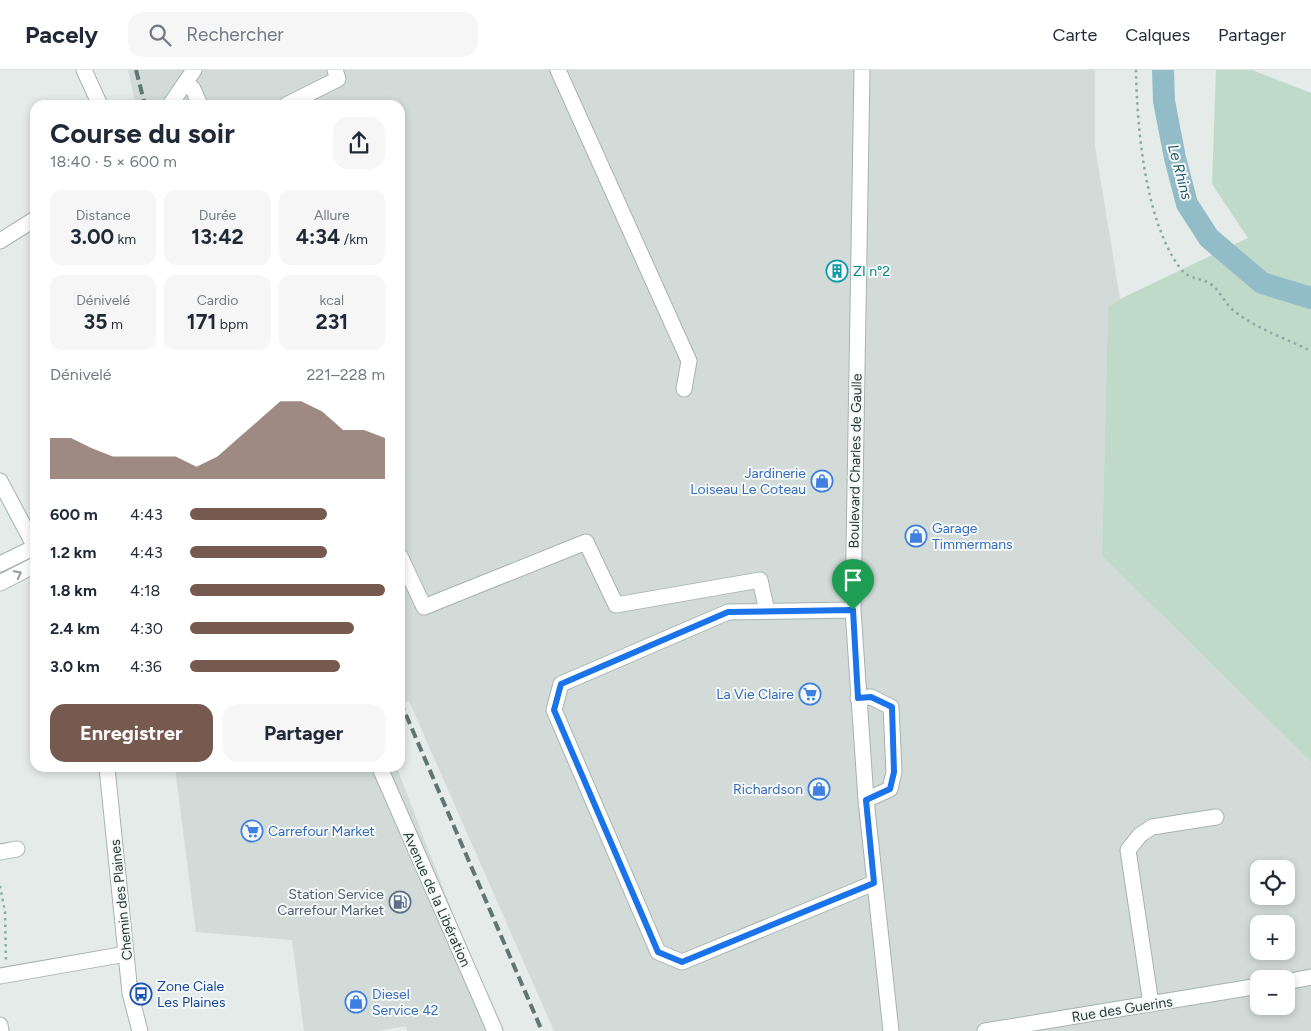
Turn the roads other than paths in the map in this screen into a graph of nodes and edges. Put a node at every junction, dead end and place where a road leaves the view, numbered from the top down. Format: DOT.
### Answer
graph roads {
  1 [pos="84,70"];
  2 [pos="335,70"];
  3 [pos="558,70"];
  4 [pos="862,70"];
  5 [pos="190,76"];
  6 [pos="98,100"];
  7 [pos="173,100"];
  8 [pos="198,100"];
  9 [pos="296,100"];
  10 [pos="30,222"];
  11 [pos="0,241"];
  12 [pos="684,389"];
  13 [pos="0,481"];
  14 [pos="30,538"];
  15 [pos="30,549"];
  16 [pos="0,564"];
  17 [pos="405,567"];
  18 [pos="30,568"];
  19 [pos="0,583"];
  20 [pos="853,610"];
  21 [pos="767,611"];
  22 [pos="858,698"];
  23 [pos="107,772"];
  24 [pos="382,772"];
  25 [pos="866,800"];
  26 [pos="1216,817"];
  27 [pos="17,849"];
  28 [pos="0,852"];
  29 [pos="874,883"];
  30 [pos="126,954"];
  31 [pos="3,975"];
  32 [pos="1311,978"];
  33 [pos="1295,981"];
  34 [pos="1250,988"];
  35 [pos="1151,1004"];
  36 [pos="0,1026"];
  37 [pos="1,1031"];
  38 [pos="140,1031"];
  39 [pos="495,1031"];
  40 [pos="891,1031"];
  41 [pos="985,1031"];
  1 -- 6 [label="street"];
  2 -- 9 [label="street"];
  3 -- 12 [label="street"];
  4 -- 20 [label="street, Boulevard Charles de Gaulle"];
  5 -- 7 [label="street"];
  5 -- 8 [label="street"];
  10 -- 11 [label="street"];
  13 -- 14 [label="street"];
  15 -- 16 [label="street"];
  17 -- 21 [label="street"];
  19 -- 18 [label="street, one-way"];
  20 -- 21 [label="street"];
  20 -- 22 [label="street, Boulevard Charles de Gaulle"];
  21 -- 29 [label="street"];
  22 -- 25 [label="street, Boulevard Charles de Gaulle"];
  22 -- 25 [label="street"];
  23 -- 30 [label="street, Chemin des Plaines"];
  24 -- 39 [label="street, Avenue de la Libération"];
  25 -- 29 [label="street, Boulevard Charles de Gaulle"];
  26 -- 35 [label="street"];
  27 -- 28 [label="street"];
  29 -- 40 [label="street, Boulevard Charles de Gaulle"];
  30 -- 31 [label="street"];
  30 -- 38 [label="street, Chemin des Plaines"];
  32 -- 33 [label="street"];
  34 -- 35 [label="street, Rue des Guerins"];
  35 -- 41 [label="street, Rue des Guerins"];
  36 -- 37 [label="street"];
}
